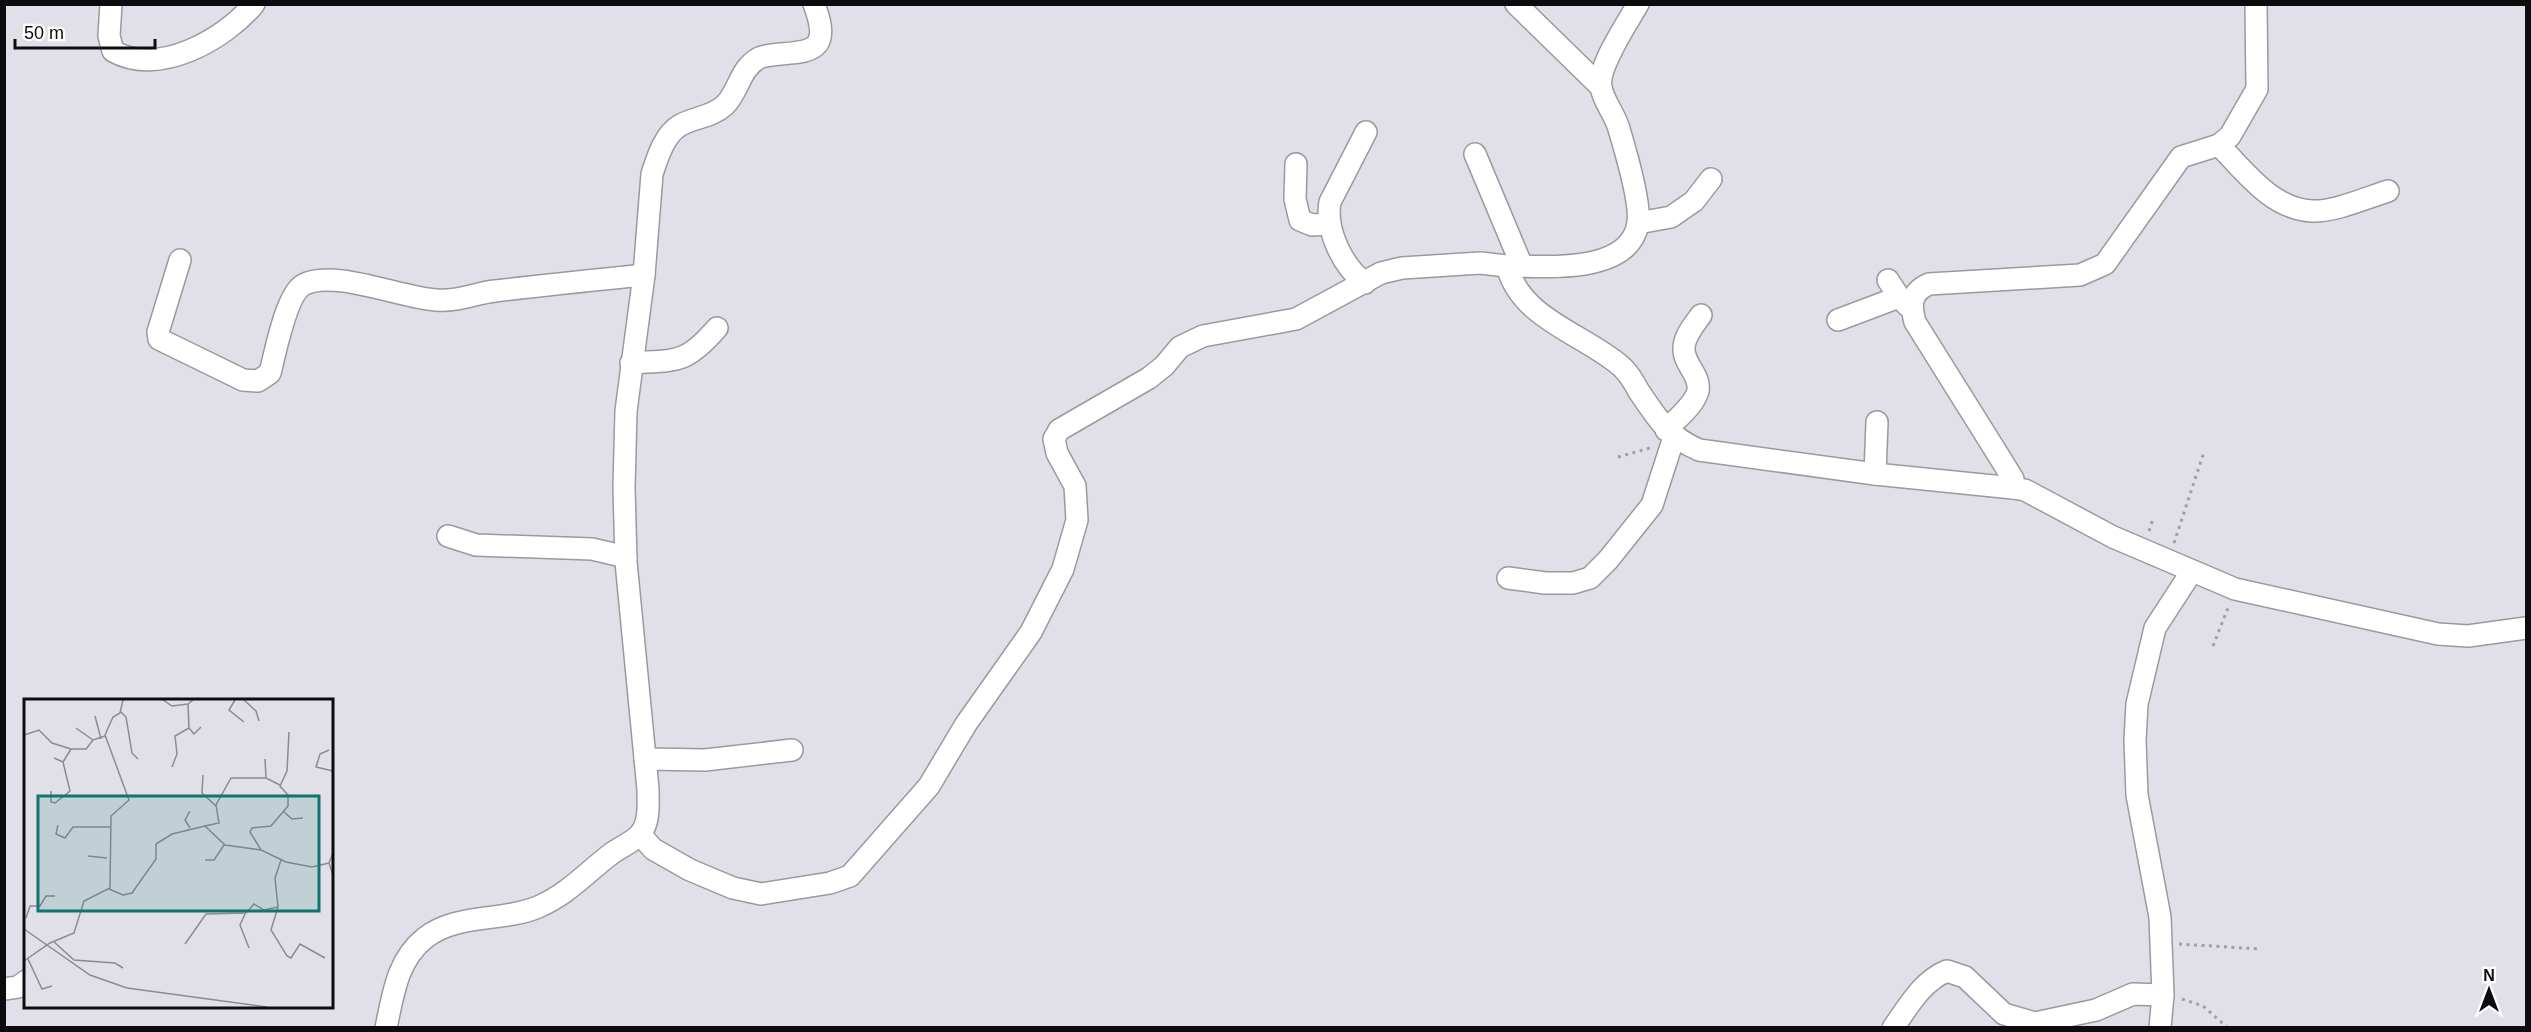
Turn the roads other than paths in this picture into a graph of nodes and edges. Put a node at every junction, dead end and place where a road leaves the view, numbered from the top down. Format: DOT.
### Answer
graph roads {
  1 [pos="111,4"];
  2 [pos="254,4"];
  3 [pos="814,4"];
  4 [pos="1516,4"];
  5 [pos="1638,4"];
  6 [pos="2256,4"];
  7 [pos="1600,86"];
  8 [pos="1366,132"];
  9 [pos="2219,146"];
  10 [pos="1475,154"];
  11 [pos="1296,164"];
  12 [pos="1711,179"];
  13 [pos="2388,192"];
  14 [pos="1638,223"];
  15 [pos="1329,224"];
  16 [pos="180,260"];
  17 [pos="1515,266"];
  18 [pos="645,275"];
  19 [pos="1365,283"];
  20 [pos="1899,295"];
  21 [pos="1701,315"];
  22 [pos="1838,320"];
  23 [pos="717,328"];
  24 [pos="631,363"];
  25 [pos="1877,423"];
  26 [pos="1670,439"];
  27 [pos="1875,474"];
  28 [pos="2013,488"];
  29 [pos="448,536"];
  30 [pos="626,556"];
  31 [pos="2192,571"];
  32 [pos="1508,578"];
  33 [pos="2526,628"];
  34 [pos="792,750"];
  35 [pos="645,759"];
  36 [pos="640,834"];
  37 [pos="24,982"];
  38 [pos="4,989"];
  39 [pos="2163,995"];
  40 [pos="386,1028"];
  41 [pos="1893,1028"];
  42 [pos="2160,1028"];
  1 -- 2 [label="street"];
  3 -- 18 [label="street"];
  4 -- 7 [label="street"];
  5 -- 7 [label="street"];
  6 -- 9 [label="street"];
  7 -- 14 [label="street"];
  8 -- 15 [label="street"];
  9 -- 13 [label="street"];
  9 -- 20 [label="street"];
  10 -- 17 [label="street"];
  11 -- 15 [label="street"];
  12 -- 14 [label="street"];
  14 -- 17 [label="street"];
  15 -- 19 [label="street"];
  16 -- 18 [label="street"];
  17 -- 19 [label="street"];
  17 -- 26 [label="street"];
  18 -- 24 [label="street"];
  19 -- 36 [label="street"];
  20 -- 22 [label="street"];
  20 -- 28 [label="street"];
  21 -- 26 [label="street"];
  23 -- 24 [label="street"];
  24 -- 30 [label="street"];
  25 -- 27 [label="street"];
  26 -- 27 [label="street"];
  26 -- 32 [label="street"];
  27 -- 28 [label="street"];
  28 -- 31 [label="street"];
  29 -- 30 [label="street"];
  30 -- 35 [label="street"];
  31 -- 33 [label="street"];
  31 -- 39 [label="street"];
  34 -- 35 [label="street"];
  35 -- 36 [label="street"];
  36 -- 40 [label="street"];
  37 -- 38 [label="street"];
  39 -- 41 [label="street"];
  39 -- 42 [label="street"];
}
